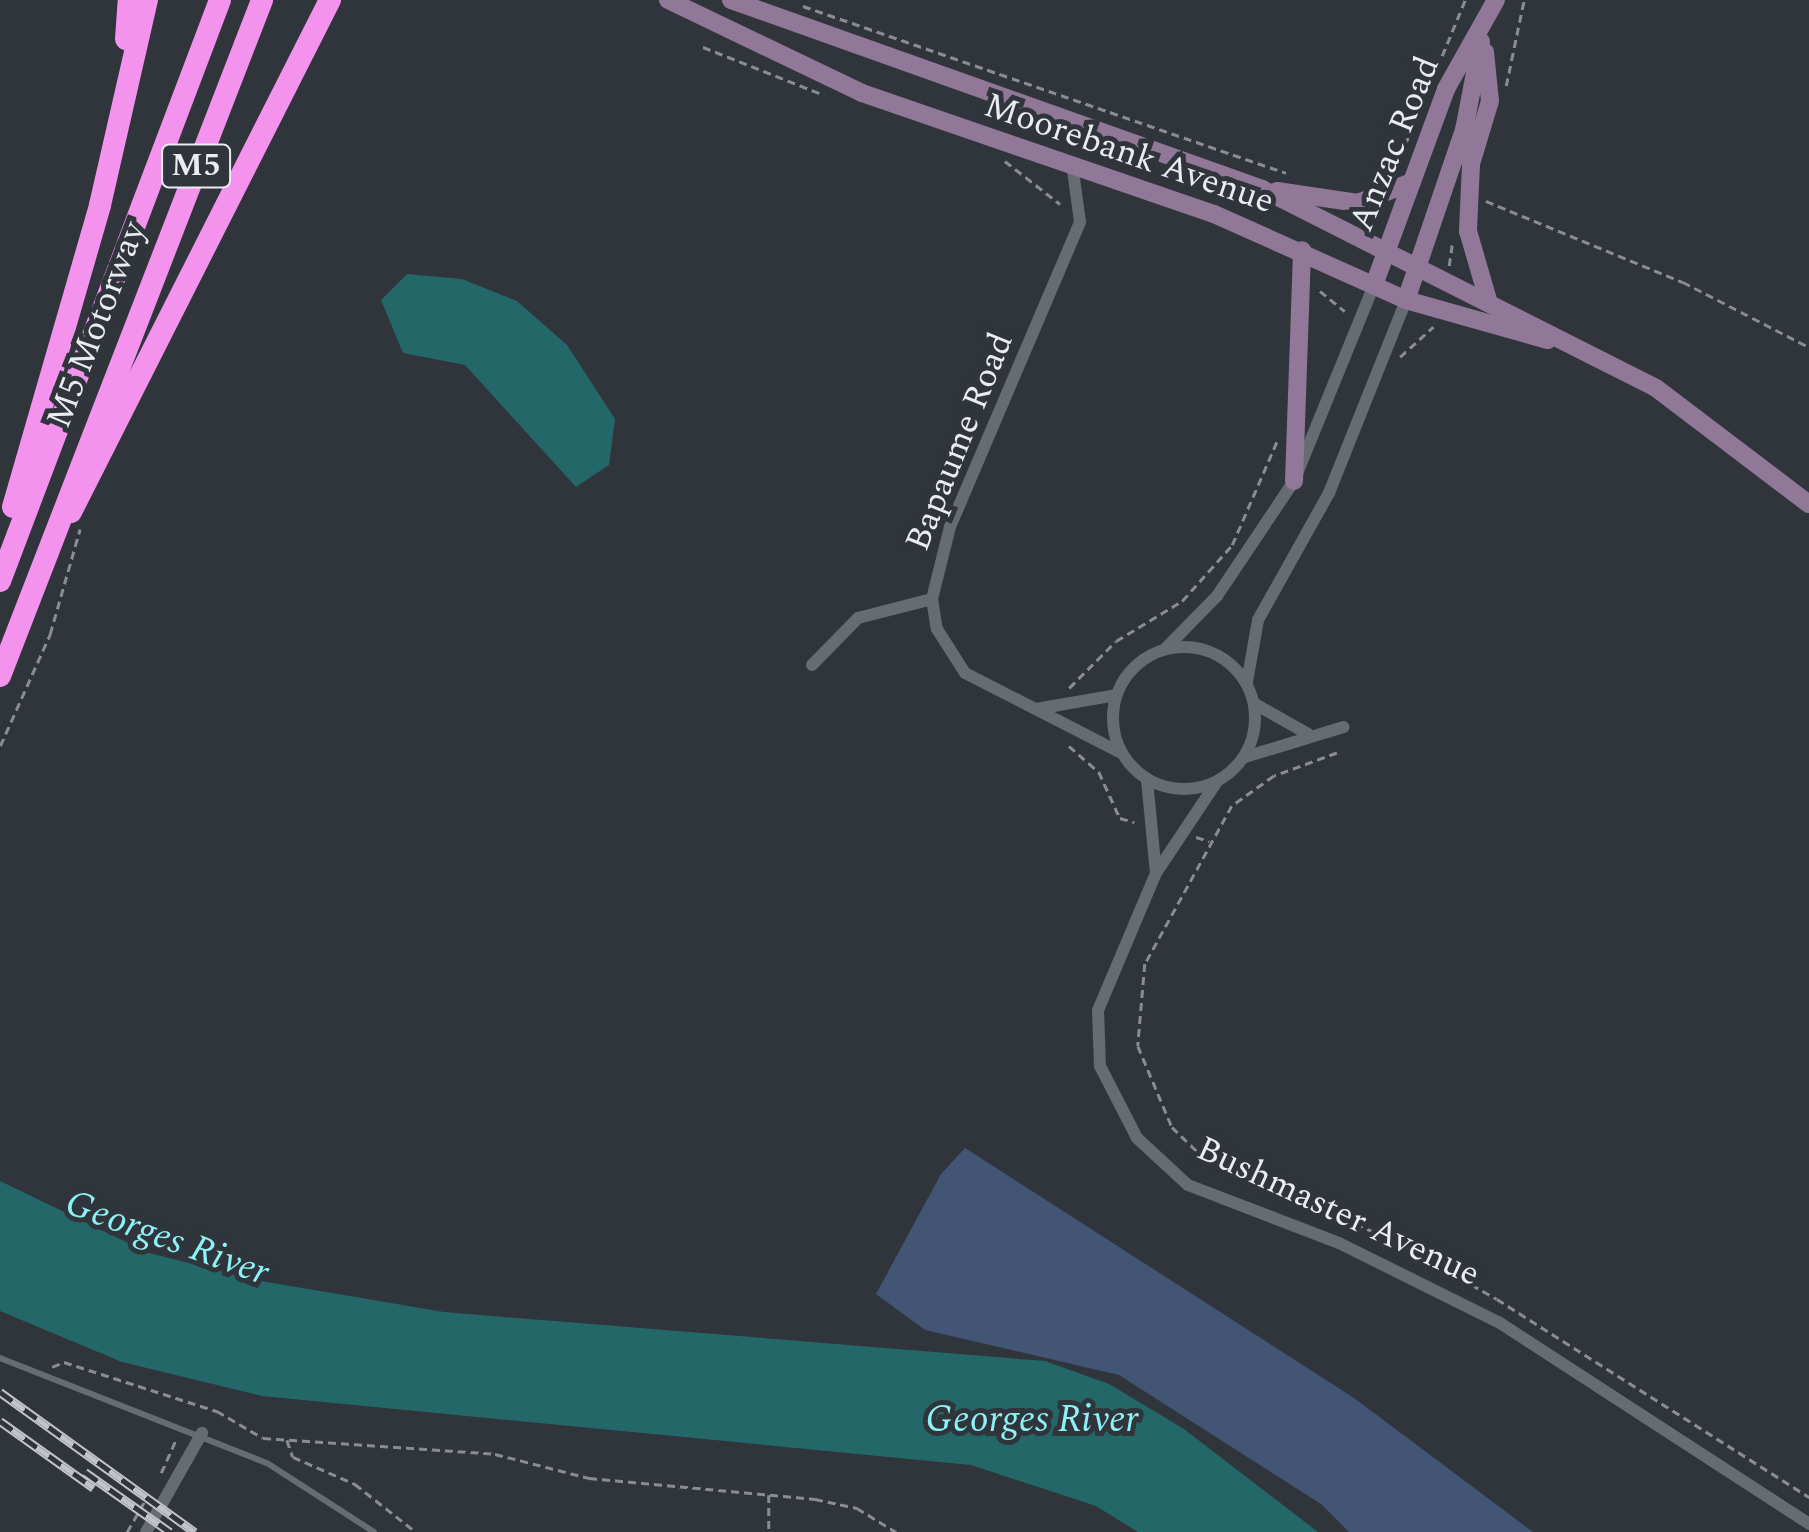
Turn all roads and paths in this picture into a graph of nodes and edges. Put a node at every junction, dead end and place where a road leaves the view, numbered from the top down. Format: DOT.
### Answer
graph roads {
  1 [pos="129,0"];
  2 [pos="147,0"];
  3 [pos="220,0"];
  4 [pos="262,0"];
  5 [pos="330,0"];
  6 [pos="668,0"];
  7 [pos="731,0"];
  8 [pos="1465,0"];
  9 [pos="1496,0"];
  10 [pos="1524,0"];
  11 [pos="800,5"];
  12 [pos="1483,31"];
  13 [pos="1434,74"];
  14 [pos="1506,88"];
  15 [pos="1412,129"];
  16 [pos="116,142"];
  17 [pos="1073,171"];
  18 [pos="1292,175"];
  19 [pos="1388,178"];
  20 [pos="1412,182"];
  21 [pos="1480,188"];
  22 [pos="1262,189"];
  23 [pos="1302,250"];
  24 [pos="1387,250"];
  25 [pos="1419,266"];
  26 [pos="1374,285"];
  27 [pos="1318,290"];
  28 [pos="1406,300"];
  29 [pos="1488,300"];
  30 [pos="1362,319"];
  31 [pos="1442,325"];
  32 [pos="1392,332"];
  33 [pos="1809,346"];
  34 [pos="1577,348"];
  35 [pos="1283,420"];
  36 [pos="1294,481"];
  37 [pos="1809,504"];
  38 [pos="78,537"];
  39 [pos="48,548"];
  40 [pos="0,553"];
  41 [pos="0,581"];
  42 [pos="932,599"];
  43 [pos="1166,648"];
  44 [pos="812,666"];
  45 [pos="0,676"];
  46 [pos="1068,678"];
  47 [pos="1247,682"];
  48 [pos="1116,695"];
  49 [pos="1255,704"];
  50 [pos="1036,709"];
  51 [pos="1344,727"];
  52 [pos="1309,734"];
  53 [pos="0,746"];
  54 [pos="1068,747"];
  55 [pos="1337,753"];
  56 [pos="1123,755"];
  57 [pos="1243,758"];
  58 [pos="1147,780"];
  59 [pos="1216,783"];
  60 [pos="1120,818"];
  61 [pos="1156,873"];
  62 [pos="0,1358"];
  63 [pos="64,1362"];
  64 [pos="202,1433"];
  65 [pos="286,1439"];
  66 [pos="174,1443"];
  67 [pos="769,1494"];
  68 [pos="1809,1497"];
  69 [pos="1809,1524"];
  70 [pos="127,1532"];
  71 [pos="146,1532"];
  72 [pos="374,1532"];
  73 [pos="416,1532"];
  74 [pos="769,1532"];
  75 [pos="896,1532"];
  1 -- 16 [label="highway"];
  2 -- 16 [label="highway"];
  3 -- 41 [label="highway, M5 Motorway / M5"];
  4 -- 39 [label="highway, M5 Motorway / M5"];
  5 -- 39 [label="highway"];
  6 -- 17 [label="main road, Moorebank Avenue"];
  7 -- 22 [label="main road, Moorebank Avenue"];
  8 -- 13 [label="path"];
  9 -- 12 [label="main road, Anzac Road"];
  10 -- 14 [label="path"];
  11 -- 18 [label="path"];
  12 -- 20 [label="main road, Anzac Road"];
  12 -- 25 [label="main road, Anzac Road"];
  12 -- 29 [label="main road"];
  15 -- 19 [label="path"];
  16 -- 40 [label="highway"];
  17 -- 23 [label="main road, Moorebank Avenue"];
  17 -- 42 [label="street, Bapaume Road"];
  20 -- 22 [label="main road"];
  20 -- 24 [label="main road, Anzac Road"];
  21 -- 33 [label="path"];
  22 -- 24 [label="main road, Moorebank Avenue"];
  23 -- 26 [label="main road, Moorebank Avenue"];
  23 -- 36 [label="main road"];
  24 -- 25 [label="main road, Moorebank Avenue"];
  24 -- 26 [label="main road, Anzac Road"];
  25 -- 28 [label="main road"];
  25 -- 29 [label="main road, Moorebank Avenue"];
  26 -- 28 [label="main road, Moorebank Avenue"];
  26 -- 30 [label="street"];
  27 -- 30 [label="path"];
  28 -- 32 [label="street"];
  28 -- 34 [label="main road, Moorebank Avenue"];
  29 -- 34 [label="main road, Moorebank Avenue"];
  30 -- 36 [label="street"];
  31 -- 32 [label="path"];
  32 -- 47 [label="street"];
  34 -- 37 [label="main road, Moorebank Avenue"];
  35 -- 46 [label="path"];
  36 -- 43 [label="street"];
  38 -- 53 [label="path"];
  39 -- 45 [label="highway, M5 Motorway / M5"];
  42 -- 44 [label="street, Bapaume Road"];
  42 -- 50 [label="street"];
  43 -- 47 [label="street"];
  43 -- 48 [label="street"];
  47 -- 49 [label="street"];
  48 -- 50 [label="street"];
  48 -- 56 [label="street"];
  49 -- 52 [label="street"];
  49 -- 57 [label="street"];
  50 -- 56 [label="street"];
  51 -- 52 [label="street"];
  52 -- 57 [label="street"];
  54 -- 60 [label="path"];
  55 -- 68 [label="path"];
  56 -- 58 [label="street"];
  57 -- 59 [label="street"];
  58 -- 59 [label="street"];
  58 -- 61 [label="street"];
  59 -- 61 [label="street, Bushmaster Avenue"];
  61 -- 69 [label="street, Bushmaster Avenue"];
  62 -- 64 [label="lane"];
  63 -- 65 [label="path"];
  64 -- 71 [label="street"];
  64 -- 72 [label="lane"];
  65 -- 67 [label="path"];
  65 -- 73 [label="path"];
  66 -- 70 [label="path"];
  67 -- 74 [label="path"];
  67 -- 75 [label="path"];
}
